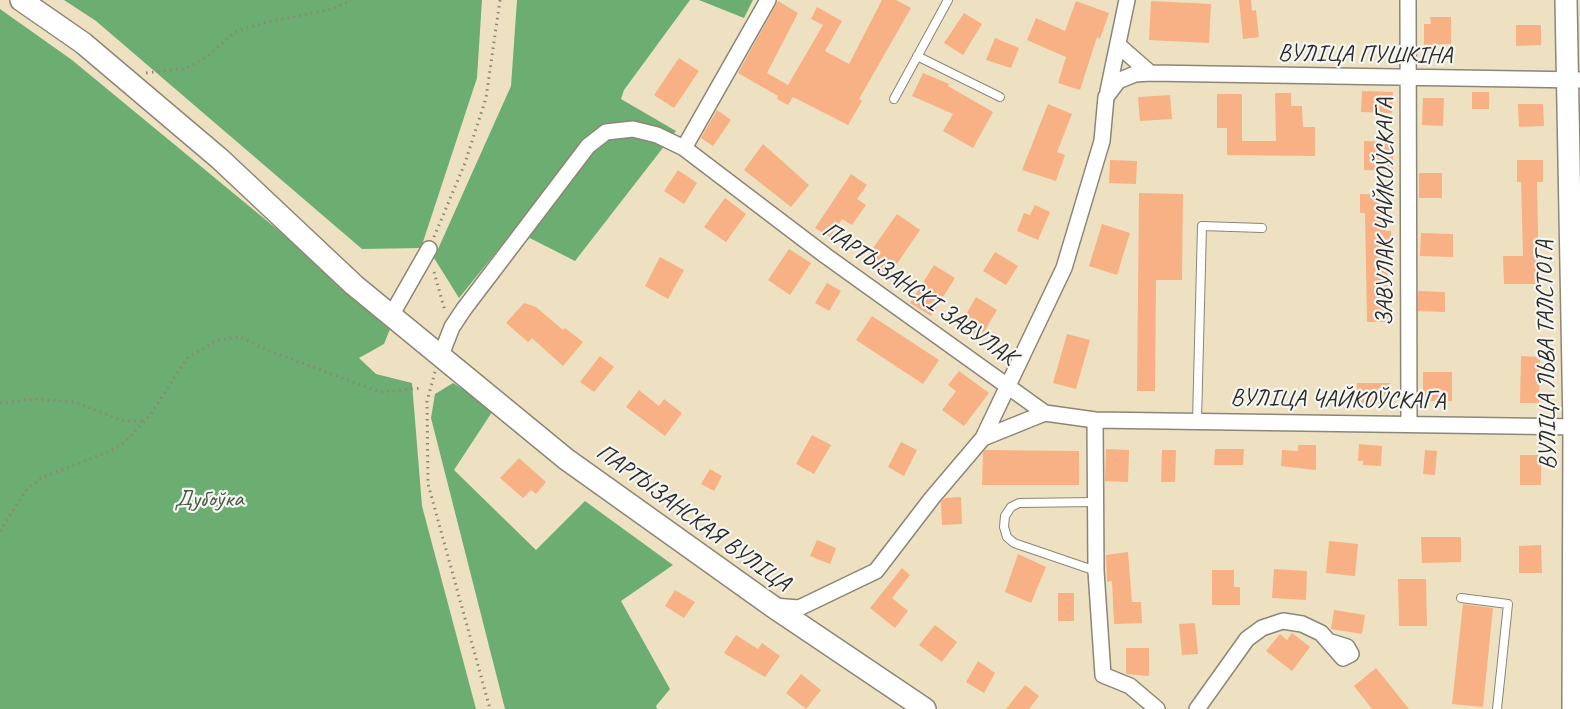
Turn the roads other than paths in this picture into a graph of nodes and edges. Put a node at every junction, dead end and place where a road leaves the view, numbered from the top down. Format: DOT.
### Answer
graph roads {
  1 [pos="21,0"];
  2 [pos="768,0"];
  3 [pos="948,0"];
  4 [pos="1127,0"];
  5 [pos="1408,0"];
  6 [pos="1566,0"];
  7 [pos="1118,45"];
  8 [pos="917,56"];
  9 [pos="1150,73"];
  10 [pos="1408,78"];
  11 [pos="1574,80"];
  12 [pos="1000,97"];
  13 [pos="1106,97"];
  14 [pos="894,99"];
  15 [pos="684,148"];
  16 [pos="1262,228"];
  17 [pos="429,249"];
  18 [pos="392,314"];
  19 [pos="441,355"];
  20 [pos="1009,387"];
  21 [pos="1045,413"];
  22 [pos="1095,420"];
  23 [pos="1197,421"];
  24 [pos="1409,423"];
  25 [pos="1577,427"];
  26 [pos="983,438"];
  27 [pos="1095,502"];
  28 [pos="1096,571"];
  29 [pos="1461,598"];
  30 [pos="1576,601"];
  31 [pos="772,606"];
  32 [pos="1331,642"];
  33 [pos="1577,673"];
  34 [pos="926,709"];
  35 [pos="1157,709"];
  36 [pos="1197,709"];
  37 [pos="1497,709"];
  38 [pos="1573,709"];
  1 -- 18 [label="main road, ПАРТЫЗАНСКАЯ ВУЛІЦА"];
  2 -- 15 [label="street"];
  3 -- 8 [label="lane"];
  4 -- 7 [label="street, ПАРТЫЗАНСКІ ЗАВУЛАК"];
  5 -- 10 [label="street, ЗАВУЛАК ЧАЙКОЎСКАГА"];
  6 -- 11 [label="main road, ВУЛІЦА ЛЬВА ТАЛСТОГА"];
  7 -- 9 [label="street"];
  7 -- 13 [label="street, ПАРТЫЗАНСКІ ЗАВУЛАК"];
  8 -- 12 [label="lane"];
  8 -- 14 [label="lane"];
  9 -- 10 [label="street, ВУЛІЦА ПУШКІНА"];
  9 -- 13 [label="street"];
  10 -- 11 [label="street, ВУЛІЦА ПУШКІНА"];
  10 -- 24 [label="street, ЗАВУЛАК ЧАЙКОЎСКАГА"];
  11 -- 25 [label="main road, ВУЛІЦА ЛЬВА ТАЛСТОГА"];
  13 -- 20 [label="street, ПАРТЫЗАНСКІ ЗАВУЛАК"];
  15 -- 19 [label="street, ПАРТЫЗАНСКІ ЗАВУЛАК"];
  15 -- 20 [label="street, ПАРТЫЗАНСКІ ЗАВУЛАК"];
  16 -- 23 [label="lane"];
  17 -- 18 [label="street"];
  18 -- 19 [label="main road, ПАРТЫЗАНСКАЯ ВУЛІЦА"];
  19 -- 31 [label="main road, ПАРТЫЗАНСКАЯ ВУЛІЦА"];
  20 -- 21 [label="street, ВУЛІЦА ЧАЙКОЎСКАГА"];
  20 -- 26 [label="street"];
  21 -- 22 [label="street, ВУЛІЦА ЧАЙКОЎСКАГА"];
  21 -- 26 [label="street"];
  22 -- 23 [label="street, ВУЛІЦА ЧАЙКОЎСКАГА"];
  22 -- 27 [label="street"];
  23 -- 24 [label="street, ВУЛІЦА ЧАЙКОЎСКАГА"];
  24 -- 25 [label="street, ВУЛІЦА ЧАЙКОЎСКАГА"];
  25 -- 30 [label="main road, ВУЛІЦА ЛЬВА ТАЛСТОГА"];
  26 -- 31 [label="street"];
  27 -- 28 [label="street"];
  27 -- 28 [label="lane"];
  28 -- 35 [label="street"];
  29 -- 37 [label="lane"];
  30 -- 33 [label="main road, ВУЛІЦА ЛЬВА ТАЛСТОГА"];
  31 -- 34 [label="main road, ПАРТЫЗАНСКАЯ ВУЛІЦА"];
  32 -- 36 [label="street"];
  33 -- 38 [label="main road, ВУЛІЦА ЛЬВА ТАЛСТОГА"];
}
